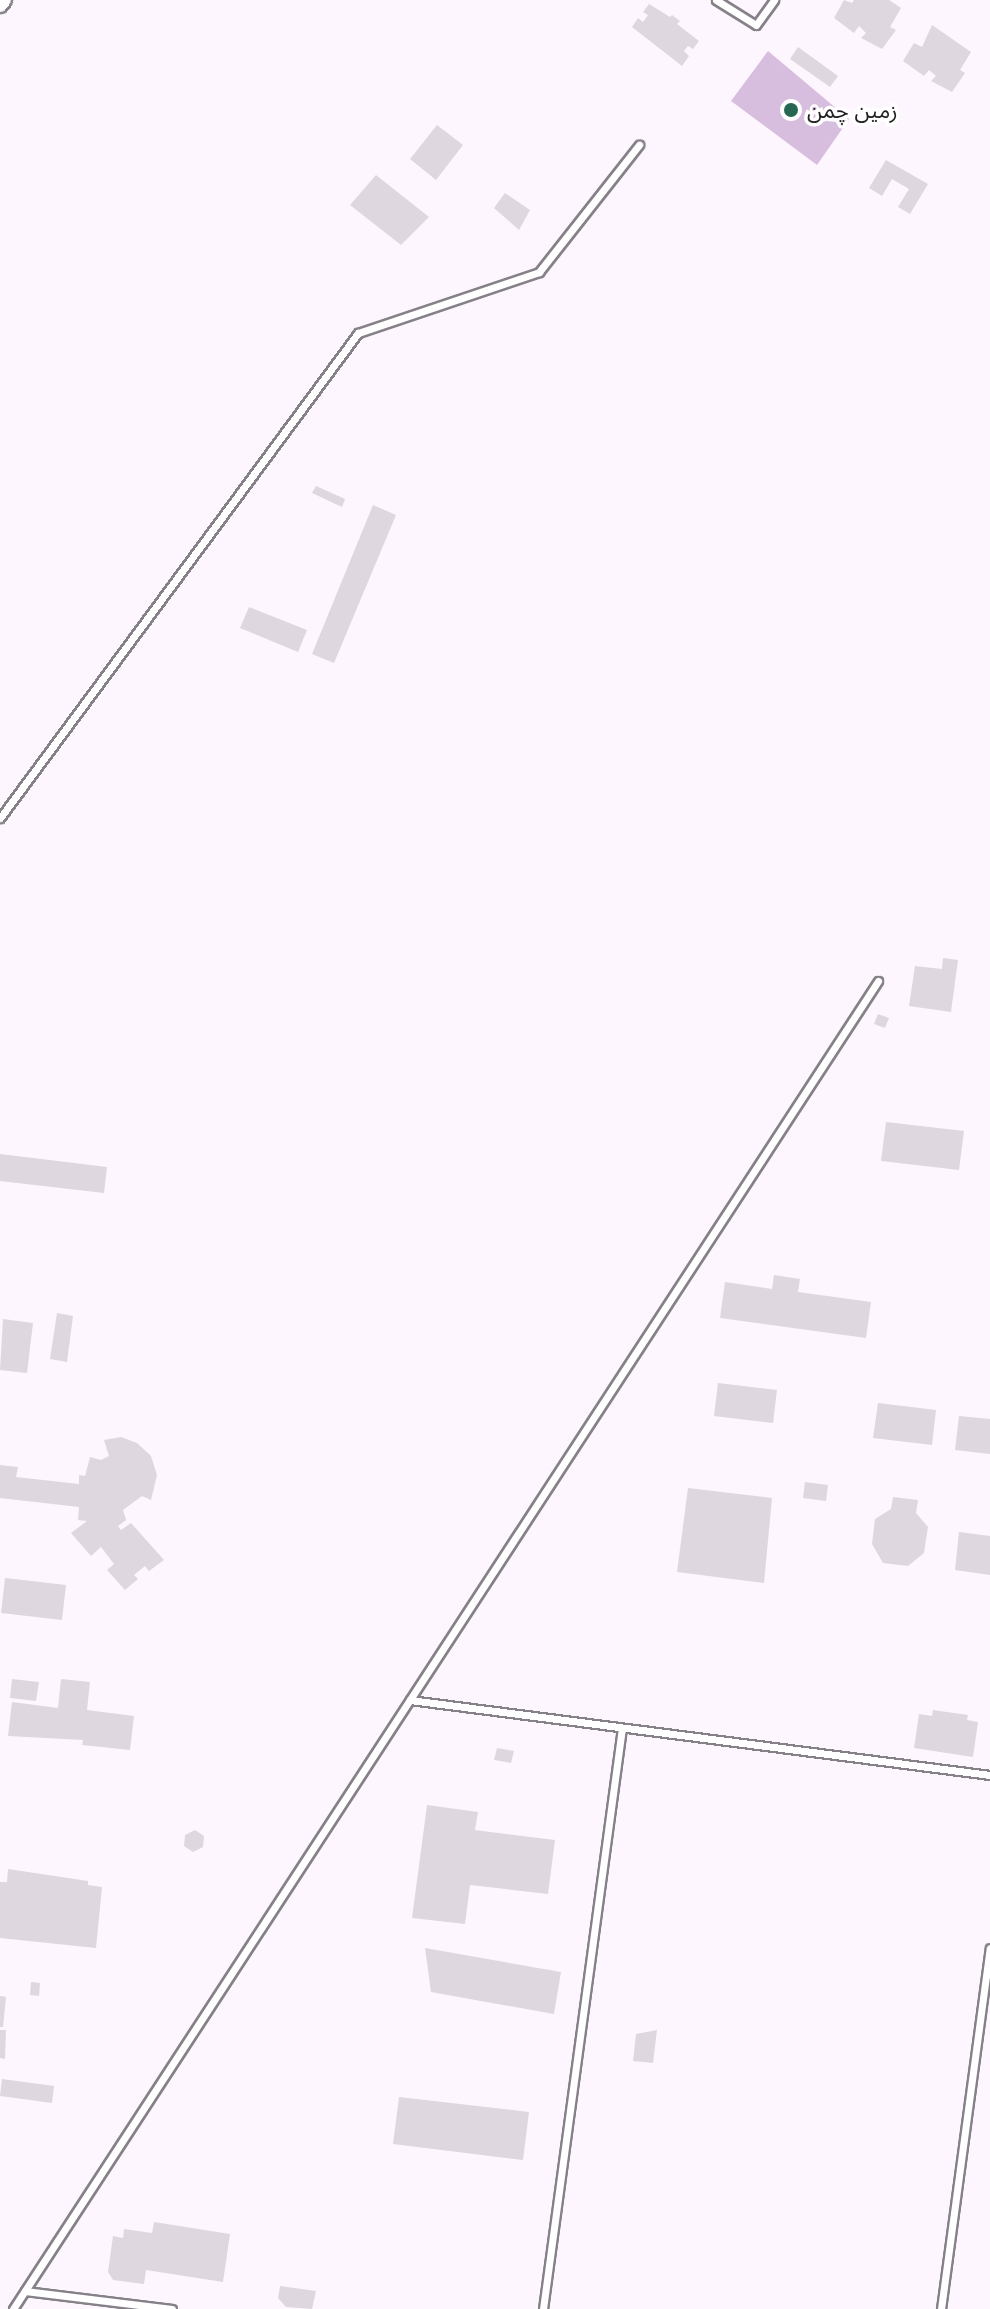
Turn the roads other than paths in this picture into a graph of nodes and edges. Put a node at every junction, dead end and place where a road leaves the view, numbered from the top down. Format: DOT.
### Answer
graph roads {
  1 [pos="4,0"];
  2 [pos="716,0"];
  3 [pos="774,0"];
  4 [pos="0,5"];
  5 [pos="639,145"];
  6 [pos="0,818"];
  7 [pos="878,981"];
  8 [pos="410,1700"];
  9 [pos="622,1728"];
  10 [pos="990,1775"];
  11 [pos="990,1948"];
  12 [pos="25,2291"];
  13 [pos="13,2309"];
  14 [pos="172,2309"];
  15 [pos="543,2309"];
  16 [pos="941,2309"];
  1 -- 4 [label="street"];
  2 -- 3 [label="lane"];
  5 -- 6 [label="lane"];
  7 -- 8 [label="lane"];
  8 -- 9 [label="lane"];
  8 -- 12 [label="lane"];
  9 -- 10 [label="lane"];
  9 -- 15 [label="lane"];
  11 -- 16 [label="lane"];
  12 -- 13 [label="lane"];
  12 -- 14 [label="lane"];
}
